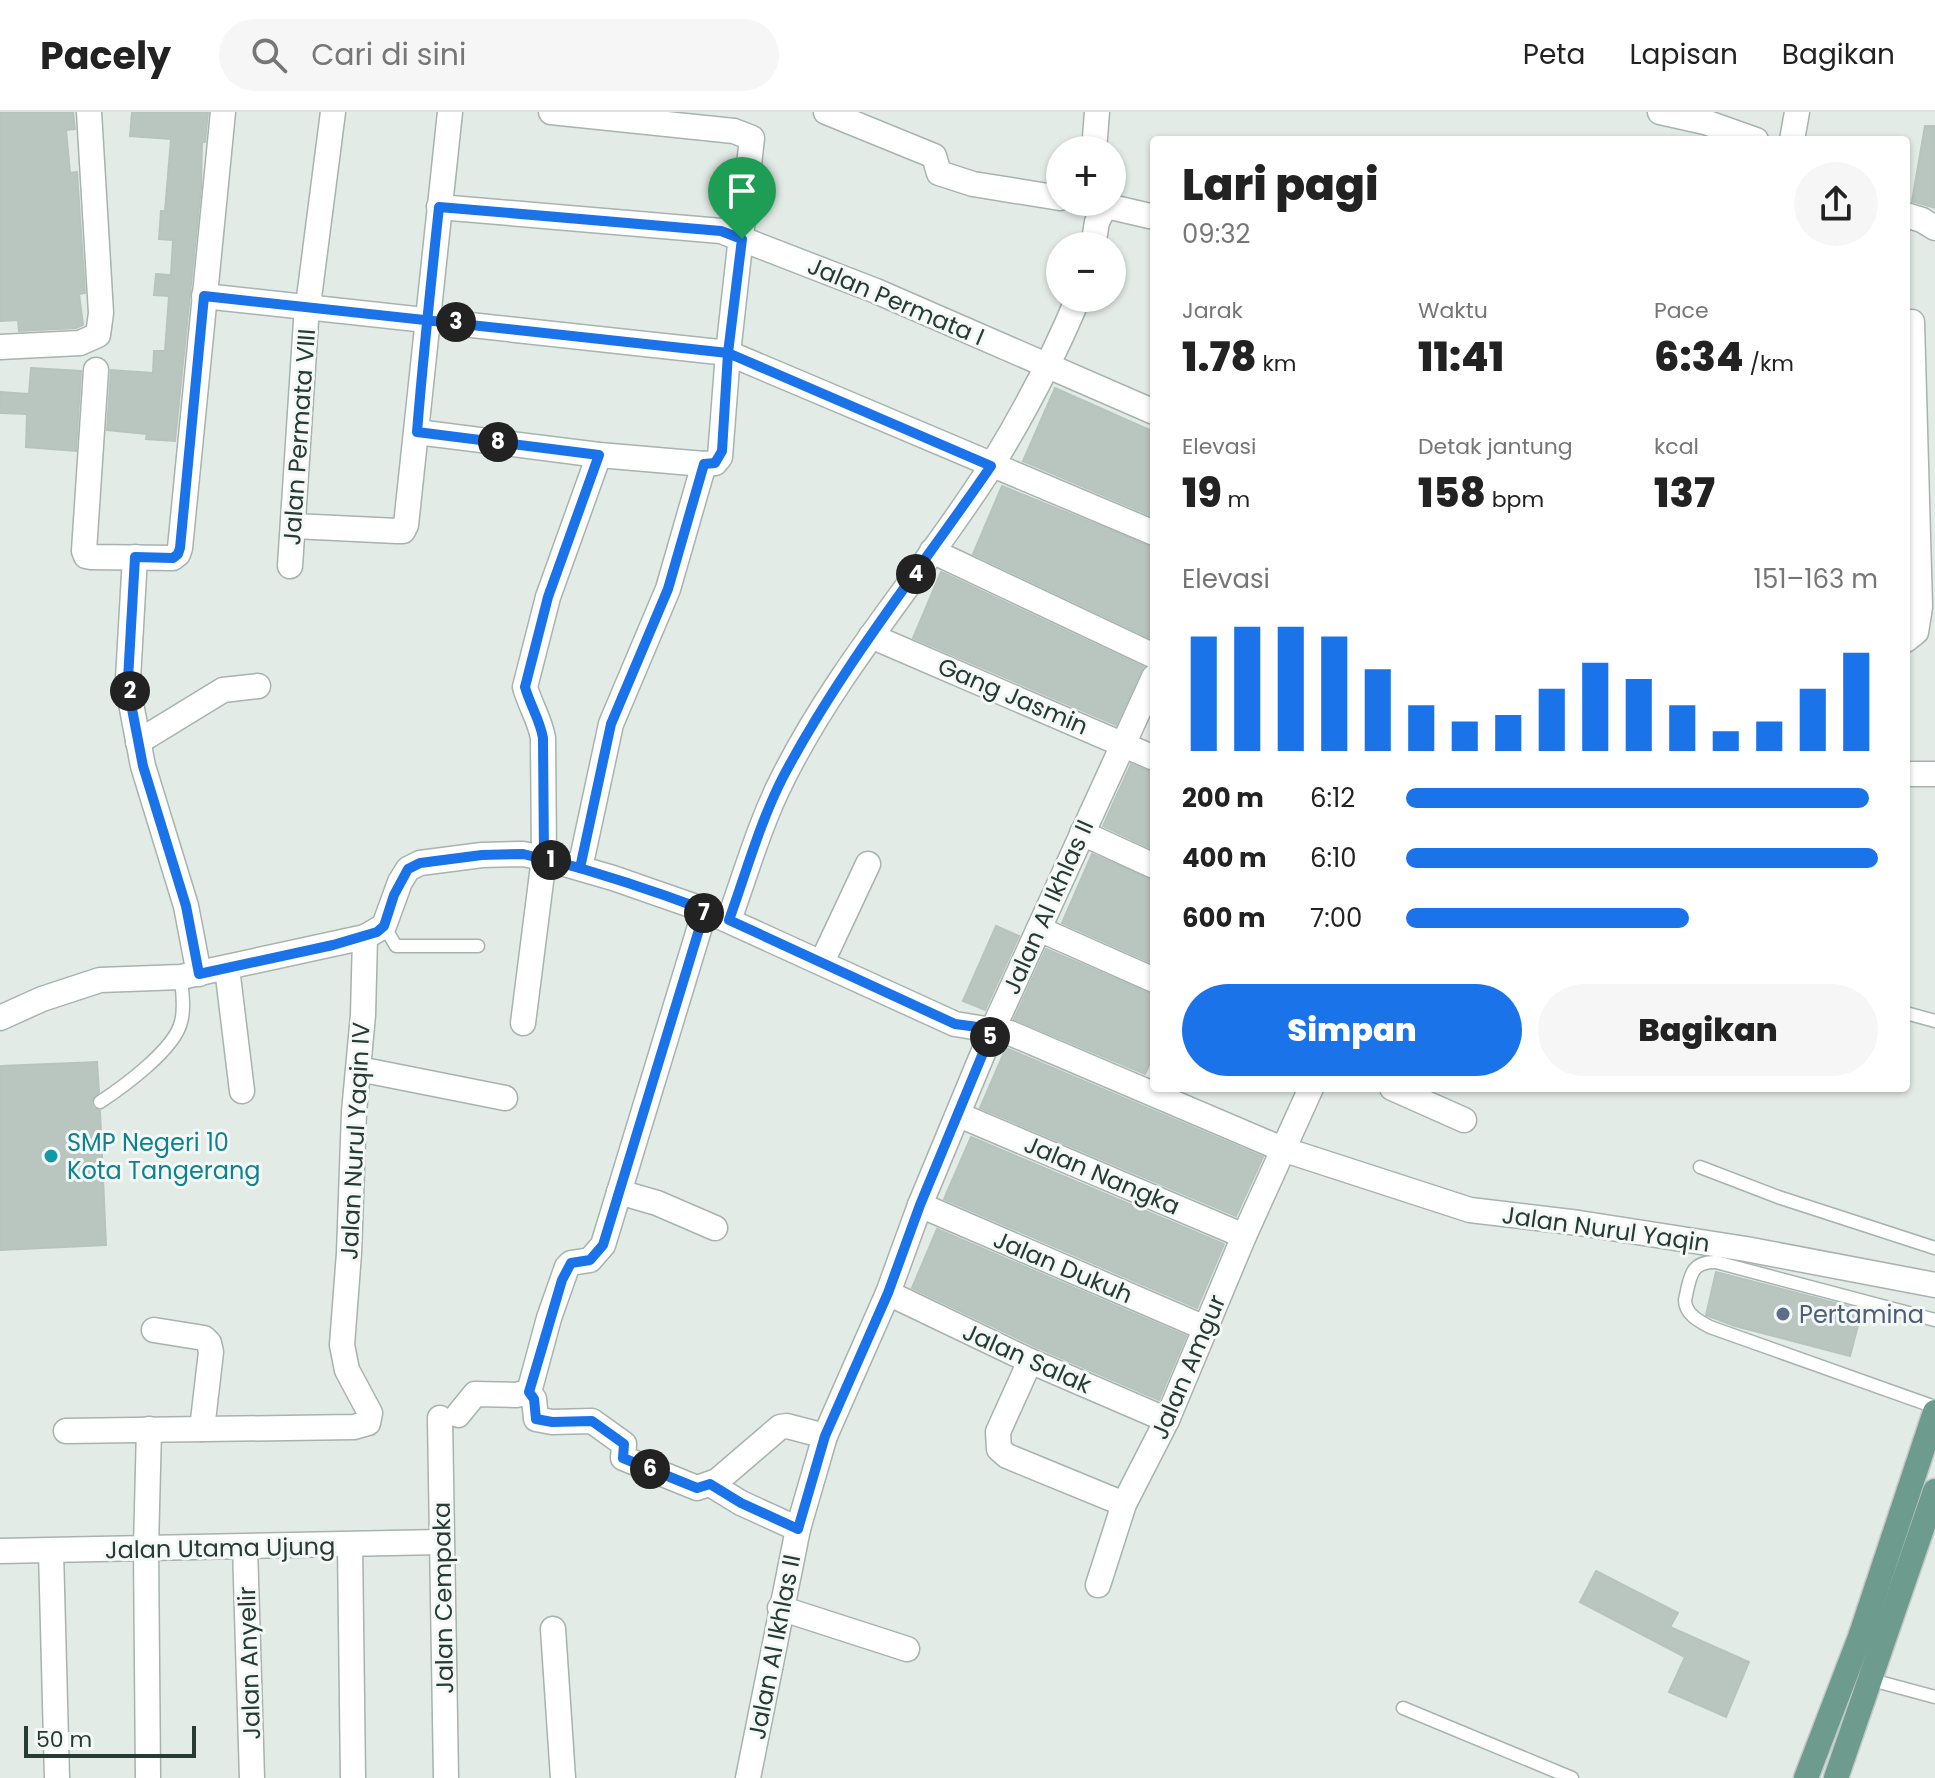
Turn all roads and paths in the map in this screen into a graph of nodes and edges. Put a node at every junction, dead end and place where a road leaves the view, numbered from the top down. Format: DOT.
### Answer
graph roads {
  1 [pos="89,112"];
  2 [pos="223,112"];
  3 [pos="333,112"];
  4 [pos="450,112"];
  5 [pos="551,112"];
  6 [pos="826,112"];
  7 [pos="1097,112"];
  8 [pos="1660,112"];
  9 [pos="1797,112"];
  10 [pos="665,118"];
  11 [pos="1095,136"];
  12 [pos="1745,136"];
  13 [pos="1793,136"];
  14 [pos="1046,196"];
  15 [pos="439,207"];
  16 [pos="1126,210"];
  17 [pos="1150,216"];
  18 [pos="1910,216"];
  19 [pos="1935,228"];
  20 [pos="742,239"];
  21 [pos="204,296"];
  22 [pos="308,307"];
  23 [pos="1072,312"];
  24 [pos="427,319"];
  25 [pos="1918,321"];
  26 [pos="0,347"];
  27 [pos="728,353"];
  28 [pos="1049,366"];
  29 [pos="96,370"];
  30 [pos="1150,410"];
  31 [pos="417,432"];
  32 [pos="599,455"];
  33 [pos="712,461"];
  34 [pos="991,466"];
  35 [pos="294,526"];
  36 [pos="1150,531"];
  37 [pos="932,551"];
  38 [pos="135,557"];
  39 [pos="290,566"];
  40 [pos="871,636"];
  41 [pos="1911,636"];
  42 [pos="1150,654"];
  43 [pos="1150,685"];
  44 [pos="258,686"];
  45 [pos="138,742"];
  46 [pos="1122,743"];
  47 [pos="1150,756"];
  48 [pos="1910,774"];
  49 [pos="1935,774"];
  50 [pos="1082,833"];
  51 [pos="544,858"];
  52 [pos="868,864"];
  53 [pos="1150,864"];
  54 [pos="580,868"];
  55 [pos="729,920"];
  56 [pos="702,921"];
  57 [pos="1039,929"];
  58 [pos="374,932"];
  59 [pos="478,946"];
  60 [pos="822,962"];
  61 [pos="227,968"];
  62 [pos="190,975"];
  63 [pos="1150,978"];
  64 [pos="1910,1014"];
  65 [pos="0,1018"];
  66 [pos="1935,1021"];
  67 [pos="523,1023"];
  68 [pos="993,1029"];
  69 [pos="359,1069"];
  70 [pos="242,1091"];
  71 [pos="1309,1092"];
  72 [pos="1412,1092"];
  73 [pos="1436,1097"];
  74 [pos="505,1098"];
  75 [pos="100,1102"];
  76 [pos="959,1115"];
  77 [pos="1464,1120"];
  78 [pos="1282,1149"];
  79 [pos="1700,1167"];
  80 [pos="619,1192"];
  81 [pos="920,1205"];
  82 [pos="715,1228"];
  83 [pos="1244,1236"];
  84 [pos="1935,1248"];
  85 [pos="1935,1285"];
  86 [pos="888,1293"];
  87 [pos="1935,1320"];
  88 [pos="1205,1328"];
  89 [pos="154,1330"];
  90 [pos="1030,1361"];
  91 [pos="529,1392"];
  92 [pos="1935,1409"];
  93 [pos="1167,1420"];
  94 [pos="149,1429"];
  95 [pos="202,1429"];
  96 [pos="66,1431"];
  97 [pos="825,1436"];
  98 [pos="710,1484"];
  99 [pos="1935,1491"];
  100 [pos="1124,1504"];
  101 [pos="798,1529"];
  102 [pos="441,1542"];
  103 [pos="350,1546"];
  104 [pos="245,1547"];
  105 [pos="146,1548"];
  106 [pos="0,1551"];
  107 [pos="51,1551"];
  108 [pos="1098,1585"];
  109 [pos="780,1608"];
  110 [pos="553,1629"];
  111 [pos="907,1649"];
  112 [pos="1872,1680"];
  113 [pos="1935,1697"];
  114 [pos="1403,1708"];
  115 [pos="57,1778"];
  116 [pos="148,1778"];
  117 [pos="252,1778"];
  118 [pos="353,1778"];
  119 [pos="446,1778"];
  120 [pos="563,1778"];
  121 [pos="748,1778"];
  122 [pos="1572,1778"];
  123 [pos="1806,1778"];
  124 [pos="1836,1778"];
  1 -- 26 [label="street"];
  2 -- 21 [label="street"];
  3 -- 22 [label="street, Jalan Permata VIII"];
  4 -- 15 [label="street"];
  5 -- 10 [label="street"];
  6 -- 14 [label="street"];
  7 -- 11 [label="street"];
  8 -- 12 [label="street"];
  9 -- 13 [label="street"];
  10 -- 20 [label="street"];
  15 -- 20 [label="street, Jalan Permata I"];
  15 -- 24 [label="street"];
  16 -- 17 [label="street"];
  18 -- 19 [label="street"];
  20 -- 27 [label="street"];
  20 -- 28 [label="street, Jalan Permata I"];
  21 -- 22 [label="street"];
  21 -- 38 [label="street"];
  22 -- 24 [label="street"];
  22 -- 35 [label="street, Jalan Permata VIII"];
  23 -- 28 [label="street"];
  24 -- 27 [label="street"];
  24 -- 31 [label="street"];
  25 -- 41 [label="street"];
  27 -- 33 [label="street"];
  27 -- 34 [label="street"];
  28 -- 30 [label="street, Jalan Permata I"];
  28 -- 34 [label="street"];
  29 -- 38 [label="street"];
  31 -- 32 [label="street"];
  31 -- 35 [label="street"];
  32 -- 33 [label="street"];
  32 -- 51 [label="street"];
  33 -- 54 [label="street"];
  34 -- 36 [label="street"];
  34 -- 37 [label="street"];
  35 -- 39 [label="street, Jalan Permata VIII"];
  37 -- 40 [label="street"];
  37 -- 42 [label="street"];
  38 -- 45 [label="street"];
  40 -- 46 [label="street, Gang Jasmin"];
  40 -- 55 [label="street"];
  43 -- 46 [label="street, Jalan Al Ikhlas II"];
  44 -- 45 [label="street"];
  45 -- 62 [label="street"];
  46 -- 47 [label="street, Gang Jasmin"];
  46 -- 50 [label="street, Jalan Al Ikhlas II"];
  48 -- 49 [label="street"];
  50 -- 53 [label="street"];
  50 -- 57 [label="street, Jalan Al Ikhlas II"];
  51 -- 54 [label="street, Jalan Nurul Yaqin IV"];
  51 -- 58 [label="street, Jalan Nurul Yaqin IV"];
  51 -- 67 [label="street"];
  52 -- 60 [label="street"];
  54 -- 56 [label="street, Jalan Nurul Yaqin IV"];
  55 -- 56 [label="street, Jalan Nurul Yaqin IV"];
  55 -- 60 [label="street, Jalan Nurul Yaqin IV"];
  56 -- 80 [label="street"];
  57 -- 63 [label="street"];
  57 -- 68 [label="street, Jalan Al Ikhlas II"];
  58 -- 59 [label="lane"];
  58 -- 61 [label="street"];
  58 -- 69 [label="street, Jalan Nurul Yaqin IV"];
  60 -- 68 [label="street, Jalan Nurul Yaqin"];
  61 -- 62 [label="street"];
  61 -- 70 [label="street"];
  62 -- 65 [label="street"];
  62 -- 75 [label="lane"];
  64 -- 66 [label="lane"];
  68 -- 76 [label="street, Jalan Al Ikhlas II"];
  68 -- 78 [label="street, Jalan Nurul Yaqin"];
  69 -- 74 [label="street"];
  69 -- 95 [label="street, Jalan Nurul Yaqin IV"];
  71 -- 78 [label="street, Jalan Amgur"];
  72 -- 73 [label="street"];
  73 -- 77 [label="street"];
  76 -- 81 [label="street, Jalan Al Ikhlas II"];
  76 -- 83 [label="street, Jalan Nangka"];
  78 -- 83 [label="street, Jalan Amgur"];
  78 -- 85 [label="street, Jalan Nurul Yaqin"];
  79 -- 84 [label="lane"];
  80 -- 82 [label="street"];
  80 -- 91 [label="street"];
  81 -- 86 [label="street, Jalan Al Ikhlas II"];
  81 -- 88 [label="street, Jalan Dukuh"];
  83 -- 88 [label="street, Jalan Amgur"];
  86 -- 90 [label="street, Jalan Salak"];
  86 -- 97 [label="street, Jalan Al Ikhlas II"];
  87 -- 92 [label="lane"];
  88 -- 93 [label="street, Jalan Amgur"];
  89 -- 95 [label="street"];
  90 -- 93 [label="street, Jalan Salak"];
  90 -- 100 [label="street"];
  91 -- 98 [label="street"];
  91 -- 102 [label="street, Jalan Cempaka"];
  92 -- 123 [label="main road"];
  93 -- 100 [label="street, Jalan Amgur"];
  94 -- 95 [label="street"];
  94 -- 96 [label="street"];
  94 -- 105 [label="street"];
  97 -- 98 [label="street"];
  97 -- 101 [label="street, Jalan Al Ikhlas II"];
  98 -- 101 [label="street"];
  99 -- 112 [label="main road"];
  100 -- 108 [label="street, Jalan Amgur"];
  101 -- 109 [label="street, Jalan Al Ikhlas II"];
  102 -- 103 [label="street, Jalan Utama Ujung"];
  102 -- 119 [label="street, Jalan Cempaka"];
  103 -- 104 [label="street, Jalan Utama Ujung"];
  103 -- 118 [label="street"];
  104 -- 105 [label="street, Jalan Utama Ujung"];
  104 -- 117 [label="street, Jalan Anyelir"];
  105 -- 107 [label="street, Jalan Utama Ujung"];
  105 -- 116 [label="street"];
  106 -- 107 [label="street, Jalan Utama Ujung"];
  107 -- 115 [label="street"];
  109 -- 111 [label="street"];
  109 -- 121 [label="street, Jalan Al Ikhlas II"];
  110 -- 120 [label="street"];
  112 -- 113 [label="lane"];
  112 -- 124 [label="main road"];
  114 -- 122 [label="lane"];
}
